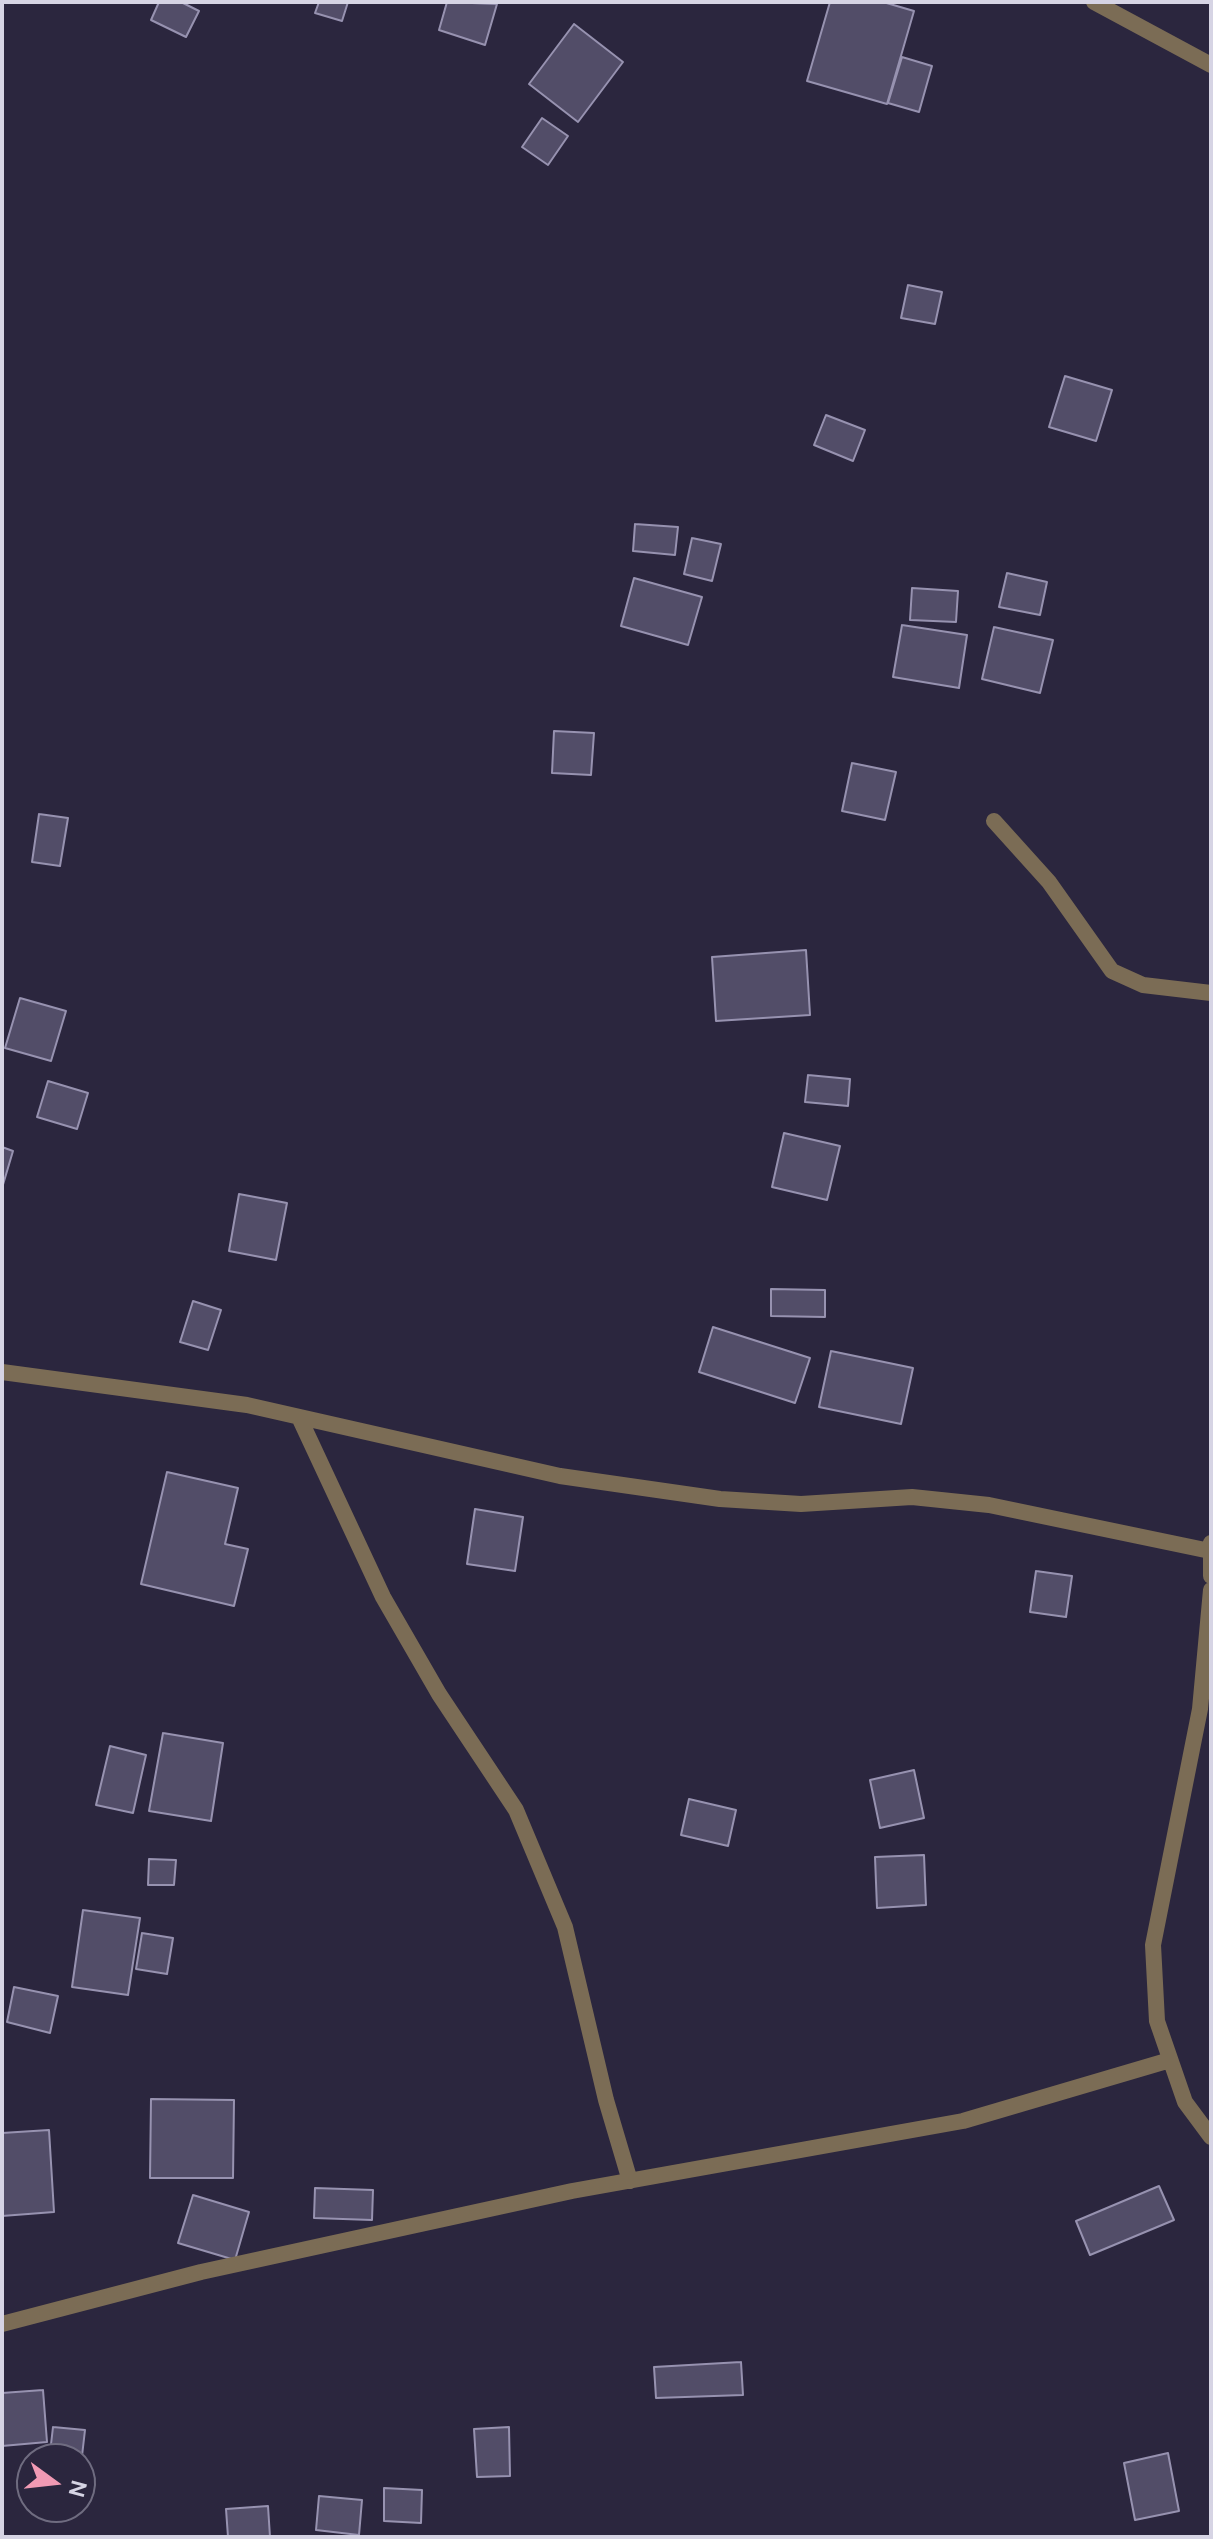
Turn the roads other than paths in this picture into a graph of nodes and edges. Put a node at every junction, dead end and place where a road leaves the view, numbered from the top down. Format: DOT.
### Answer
graph roads {
  1 [pos="1094,2"];
  2 [pos="1211,65"];
  3 [pos="994,821"];
  4 [pos="1211,993"];
  5 [pos="2,1372"];
  6 [pos="299,1417"];
  7 [pos="1211,1542"];
  8 [pos="1210,1551"];
  9 [pos="1211,1576"];
  10 [pos="1211,1590"];
  11 [pos="1170,2060"];
  12 [pos="1211,2137"];
  13 [pos="630,2181"];
  14 [pos="2,2324"];
  1 -- 2 [label="street"];
  3 -- 4 [label="street"];
  5 -- 6 [label="street"];
  6 -- 8 [label="street"];
  6 -- 13 [label="street"];
  7 -- 8 [label="street"];
  8 -- 9 [label="street"];
  10 -- 11 [label="street"];
  11 -- 12 [label="street"];
  11 -- 13 [label="street"];
  13 -- 14 [label="street"];
}
